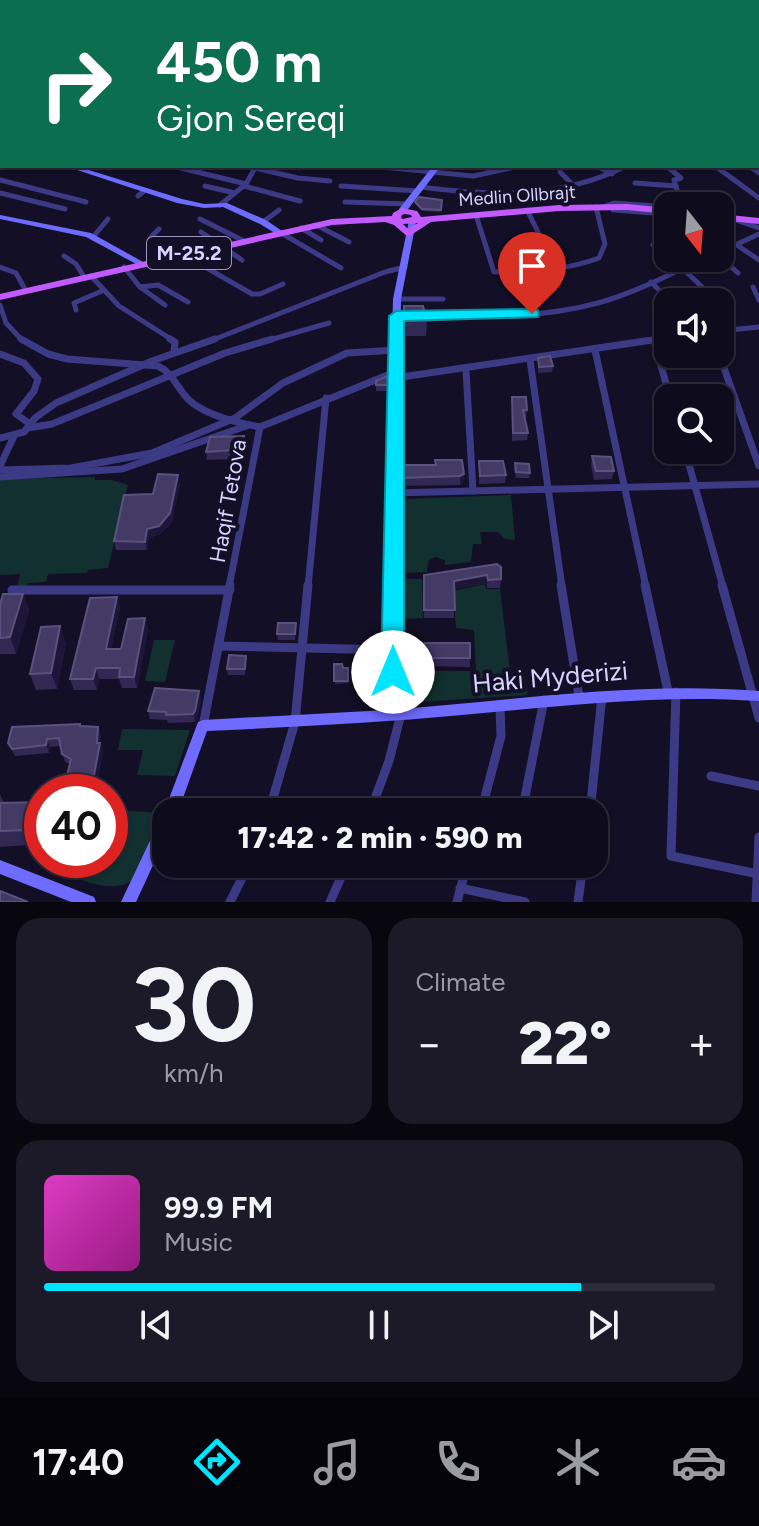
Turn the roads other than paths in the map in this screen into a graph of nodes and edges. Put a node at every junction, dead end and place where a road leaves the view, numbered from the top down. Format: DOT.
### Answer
graph roads {
  1 [pos="76,168"];
  2 [pos="181,168"];
  3 [pos="254,168"];
  4 [pos="262,168"];
  5 [pos="414,168"];
  6 [pos="511,168"];
  7 [pos="601,168"];
  8 [pos="622,168"];
  9 [pos="669,168"];
  10 [pos="718,168"];
  11 [pos="434,169"];
  12 [pos="560,172"];
  13 [pos="612,174"];
  14 [pos="0,180"];
  15 [pos="330,181"];
  16 [pos="635,183"];
  17 [pos="245,185"];
  18 [pos="573,185"];
  19 [pos="205,186"];
  20 [pos="341,186"];
  21 [pos="676,186"];
  22 [pos="419,189"];
  23 [pos="678,192"];
  24 [pos="0,193"];
  25 [pos="235,193"];
  26 [pos="759,198"];
  27 [pos="300,201"];
  28 [pos="86,202"];
  29 [pos="345,202"];
  30 [pos="220,205"];
  31 [pos="600,207"];
  32 [pos="65,209"];
  33 [pos="279,210"];
  34 [pos="527,210"];
  35 [pos="654,210"];
  36 [pos="476,215"];
  37 [pos="0,217"];
  38 [pos="407,217"];
  39 [pos="436,217"];
  40 [pos="382,218"];
  41 [pos="108,219"];
  42 [pos="200,219"];
  43 [pos="734,219"];
  44 [pos="756,220"];
  45 [pos="734,221"];
  46 [pos="263,222"];
  47 [pos="316,225"];
  48 [pos="301,228"];
  49 [pos="159,229"];
  50 [pos="759,231"];
  51 [pos="201,232"];
  52 [pos="281,233"];
  53 [pos="93,237"];
  54 [pos="321,240"];
  55 [pos="244,241"];
  56 [pos="349,242"];
  57 [pos="737,245"];
  58 [pos="224,246"];
  59 [pos="734,247"];
  60 [pos="185,254"];
  61 [pos="64,256"];
  62 [pos="242,260"];
  63 [pos="759,260"];
  64 [pos="141,263"];
  65 [pos="0,267"];
  66 [pos="124,267"];
  67 [pos="405,267"];
  68 [pos="341,268"];
  69 [pos="556,268"];
  70 [pos="734,269"];
  71 [pos="494,272"];
  72 [pos="673,272"];
  73 [pos="686,272"];
  74 [pos="738,273"];
  75 [pos="88,276"];
  76 [pos="497,281"];
  77 [pos="651,282"];
  78 [pos="283,284"];
  79 [pos="140,287"];
  80 [pos="753,287"];
  81 [pos="657,288"];
  82 [pos="703,288"];
  83 [pos="26,291"];
  84 [pos="102,291"];
  85 [pos="0,297"];
  86 [pos="397,299"];
  87 [pos="443,299"];
  88 [pos="759,300"];
  89 [pos="188,302"];
  90 [pos="0,305"];
  91 [pos="165,305"];
  92 [pos="76,310"];
  93 [pos="396,316"];
  94 [pos="329,323"];
  95 [pos="759,327"];
  96 [pos="734,330"];
  97 [pos="654,340"];
  98 [pos="396,350"];
  99 [pos="595,350"];
  100 [pos="174,352"];
  101 [pos="0,354"];
  102 [pos="530,360"];
  103 [pos="145,364"];
  104 [pos="724,368"];
  105 [pos="466,370"];
  106 [pos="170,373"];
  107 [pos="395,375"];
  108 [pos="326,398"];
  109 [pos="235,418"];
  110 [pos="249,425"];
  111 [pos="29,426"];
  112 [pos="260,427"];
  113 [pos="14,436"];
  114 [pos="0,438"];
  115 [pos="689,464"];
  116 [pos="759,466"];
  117 [pos="0,468"];
  118 [pos="0,477"];
  119 [pos="759,484"];
  120 [pos="694,485"];
  121 [pos="624,487"];
  122 [pos="546,489"];
  123 [pos="473,491"];
  124 [pos="393,493"];
  125 [pos="12,590"];
  126 [pos="230,590"];
  127 [pos="218,646"];
  128 [pos="301,649"];
  129 [pos="392,650"];
  130 [pos="672,691"];
  131 [pos="602,694"];
  132 [pos="579,696"];
  133 [pos="757,696"];
  134 [pos="544,700"];
  135 [pos="500,706"];
  136 [pos="397,714"];
  137 [pos="759,718"];
  138 [pos="295,722"];
  139 [pos="203,726"];
  140 [pos="711,776"];
  141 [pos="759,786"];
  142 [pos="176,798"];
  143 [pos="273,798"];
  144 [pos="375,798"];
  145 [pos="485,798"];
  146 [pos="525,798"];
  147 [pos="591,798"];
  148 [pos="759,837"];
  149 [pos="152,851"];
  150 [pos="0,867"];
  151 [pos="758,874"];
  152 [pos="242,878"];
  153 [pos="341,878"];
  154 [pos="463,878"];
  155 [pos="581,878"];
  156 [pos="460,888"];
  157 [pos="89,902"];
  158 [pos="128,902"];
  159 [pos="230,902"];
  160 [pos="330,902"];
  161 [pos="457,902"];
  162 [pos="525,902"];
  163 [pos="578,902"];
  164 [pos="756,902"];
  1 -- 30 [label="street"];
  2 -- 17 [label="street"];
  3 -- 17 [label="street"];
  4 -- 15 [label="street"];
  5 -- 11 [label="street"];
  6 -- 11 [label="street"];
  7 -- 13 [label="street"];
  8 -- 13 [label="street"];
  9 -- 21 [label="street"];
  10 -- 26 [label="street"];
  11 -- 22 [label="street"];
  12 -- 18 [label="street"];
  13 -- 18 [label="street"];
  14 -- 28 [label="street"];
  16 -- 21 [label="street"];
  17 -- 25 [label="street"];
  17 -- 27 [label="street"];
  18 -- 22 [label="street"];
  19 -- 25 [label="street"];
  20 -- 22 [label="street"];
  21 -- 23 [label="street"];
  22 -- 38 [label="street"];
  24 -- 32 [label="street"];
  25 -- 30 [label="street"];
  29 -- 38 [label="street"];
  30 -- 46 [label="street"];
  31 -- 34 [label="main road, Medlin Ollbrajt / M-25.2"];
  31 -- 35 [label="main road, Medlin Ollbrajt / M-25.2"];
  31 -- 69 [label="street"];
  33 -- 46 [label="street"];
  34 -- 36 [label="main road, Medlin Ollbrajt / M-25.2"];
  34 -- 69 [label="street"];
  36 -- 39 [label="main road, Medlin Ollbrajt / M-25.2"];
  36 -- 71 [label="street"];
  37 -- 53 [label="street"];
  38 -- 39 [label="main road, Medlin Ollbrajt / M-25.2"];
  38 -- 39 [label="main road"];
  38 -- 40 [label="main road, M-25.2"];
  38 -- 40 [label="main road"];
  38 -- 67 [label="street"];
  40 -- 47 [label="main road, M-25.2"];
  41 -- 53 [label="street"];
  42 -- 55 [label="street"];
  43 -- 44 [label="main road"];
  45 -- 50 [label="street"];
  46 -- 52 [label="street"];
  47 -- 48 [label="main road, M-25.2"];
  47 -- 56 [label="street"];
  48 -- 52 [label="main road, M-25.2"];
  48 -- 54 [label="street"];
  49 -- 60 [label="street"];
  50 -- 57 [label="street"];
  51 -- 58 [label="street"];
  52 -- 55 [label="main road, M-25.2"];
  52 -- 68 [label="street"];
  53 -- 64 [label="street"];
  55 -- 58 [label="main road, M-25.2"];
  57 -- 59 [label="street"];
  57 -- 63 [label="street"];
  58 -- 60 [label="main road, M-25.2"];
  58 -- 62 [label="street"];
  60 -- 64 [label="main road, M-25.2"];
  60 -- 78 [label="street"];
  61 -- 75 [label="street"];
  64 -- 66 [label="main road, M-25.2"];
  65 -- 83 [label="street"];
  66 -- 75 [label="main road, M-25.2"];
  66 -- 79 [label="street"];
  67 -- 86 [label="street"];
  67 -- 100 [label="street"];
  69 -- 71 [label="street"];
  70 -- 74 [label="street"];
  71 -- 76 [label="street"];
  72 -- 77 [label="street"];
  73 -- 82 [label="street"];
  75 -- 83 [label="main road, M-25.2"];
  75 -- 84 [label="street"];
  77 -- 81 [label="street"];
  77 -- 93 [label="street"];
  79 -- 89 [label="street"];
  79 -- 91 [label="street"];
  80 -- 88 [label="street"];
  83 -- 85 [label="main road, M-25.2"];
  84 -- 92 [label="street"];
  84 -- 100 [label="street"];
  86 -- 87 [label="street"];
  86 -- 93 [label="street"];
  90 -- 103 [label="street"];
  93 -- 98 [label="street"];
  94 -- 106 [label="street"];
  95 -- 96 [label="street"];
  97 -- 99 [label="street, Haqif Tetova"];
  98 -- 107 [label="street"];
  98 -- 109 [label="street"];
  99 -- 102 [label="street, Haqif Tetova"];
  99 -- 121 [label="street"];
  100 -- 103 [label="street"];
  101 -- 111 [label="street"];
  102 -- 105 [label="street, Haqif Tetova"];
  102 -- 122 [label="street"];
  103 -- 106 [label="street"];
  103 -- 111 [label="street"];
  104 -- 116 [label="street"];
  105 -- 107 [label="street, Haqif Tetova"];
  105 -- 123 [label="street"];
  106 -- 109 [label="street"];
  106 -- 111 [label="street"];
  107 -- 108 [label="street, Haqif Tetova"];
  107 -- 124 [label="street"];
  108 -- 112 [label="street, Haqif Tetova"];
  108 -- 128 [label="street"];
  109 -- 110 [label="street"];
  109 -- 117 [label="street"];
  110 -- 112 [label="street"];
  110 -- 118 [label="street"];
  111 -- 113 [label="street"];
  112 -- 126 [label="street, Haqif Tetova"];
  113 -- 114 [label="street"];
  113 -- 117 [label="street"];
  115 -- 120 [label="street"];
  119 -- 120 [label="street"];
  120 -- 121 [label="street"];
  120 -- 133 [label="street"];
  121 -- 122 [label="street"];
  121 -- 130 [label="street"];
  122 -- 123 [label="street"];
  122 -- 132 [label="street"];
  123 -- 124 [label="street"];
  124 -- 129 [label="street"];
  125 -- 126 [label="street"];
  126 -- 127 [label="street, Haqif Tetova"];
  127 -- 128 [label="street"];
  127 -- 139 [label="street, Haqif Tetova"];
  128 -- 129 [label="street"];
  128 -- 138 [label="street"];
  129 -- 136 [label="street"];
  130 -- 131 [label="street, Haki Myderizi"];
  130 -- 133 [label="street, Haki Myderizi"];
  130 -- 151 [label="street"];
  131 -- 132 [label="street, Haki Myderizi"];
  131 -- 147 [label="street"];
  132 -- 134 [label="street, Haki Myderizi"];
  133 -- 137 [label="street"];
  134 -- 135 [label="street, Haki Myderizi"];
  134 -- 146 [label="street"];
  135 -- 136 [label="street, Haki Myderizi"];
  135 -- 145 [label="street"];
  136 -- 138 [label="street, Haki Myderizi"];
  136 -- 144 [label="street"];
  138 -- 139 [label="street, Haki Myderizi"];
  138 -- 143 [label="street"];
  139 -- 142 [label="street"];
  140 -- 141 [label="street"];
  148 -- 151 [label="street"];
  149 -- 158 [label="street"];
  150 -- 157 [label="street"];
  151 -- 164 [label="street"];
  152 -- 159 [label="street"];
  153 -- 160 [label="street"];
  154 -- 156 [label="street"];
  155 -- 163 [label="street"];
  156 -- 161 [label="street"];
  156 -- 162 [label="street"];
}
